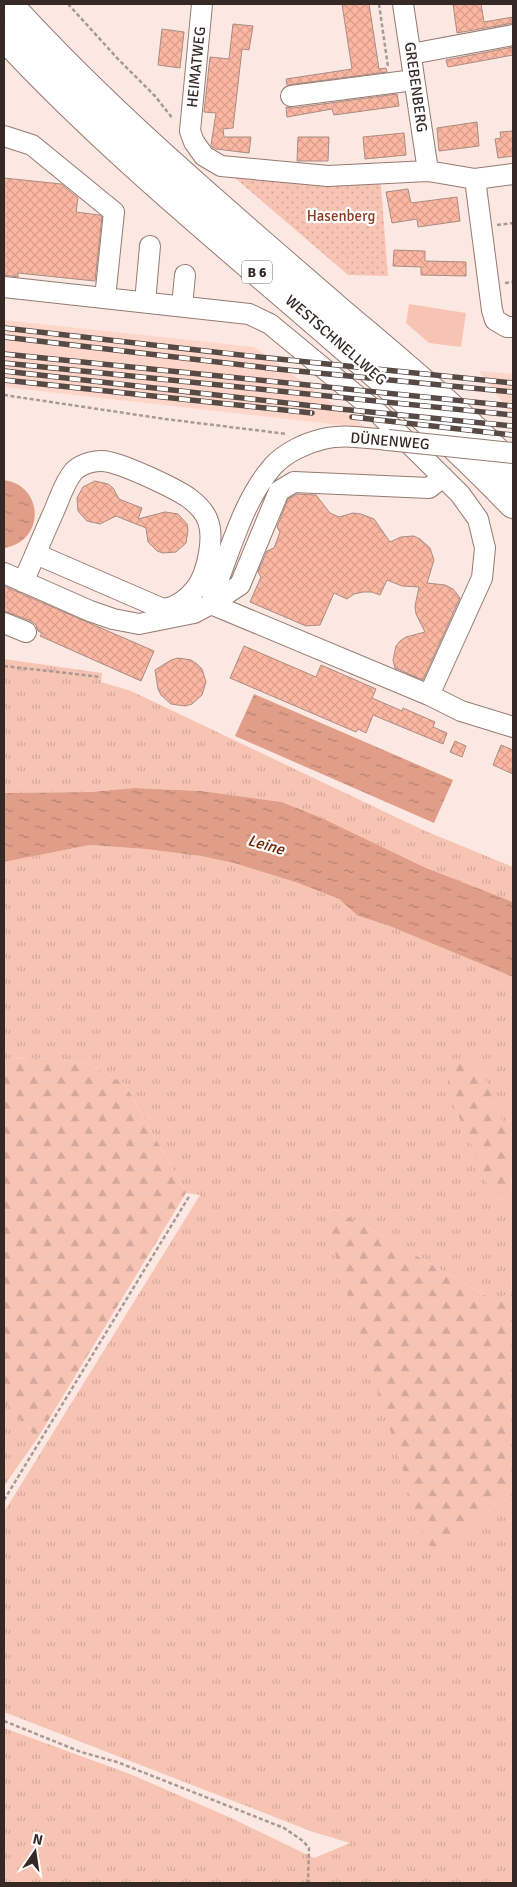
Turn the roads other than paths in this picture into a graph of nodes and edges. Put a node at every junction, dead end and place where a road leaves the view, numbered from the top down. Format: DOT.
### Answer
graph roads {
  1 [pos="8,4"];
  2 [pos="202,4"];
  3 [pos="403,4"];
  4 [pos="513,35"];
  5 [pos="4,36"];
  6 [pos="411,54"];
  7 [pos="410,80"];
  8 [pos="291,96"];
  9 [pos="4,136"];
  10 [pos="428,171"];
  11 [pos="513,174"];
  12 [pos="475,179"];
  13 [pos="150,246"];
  14 [pos="185,275"];
  15 [pos="4,287"];
  16 [pos="106,298"];
  17 [pos="144,302"];
  18 [pos="182,306"];
  19 [pos="504,324"];
  20 [pos="513,454"];
  21 [pos="513,468"];
  22 [pos="443,478"];
  23 [pos="513,504"];
  24 [pos="36,554"];
  25 [pos="4,573"];
  26 [pos="23,582"];
  27 [pos="211,604"];
  28 [pos="163,614"];
  29 [pos="4,623"];
  30 [pos="26,632"];
  31 [pos="429,695"];
  32 [pos="513,726"];
  1 -- 21 [label="highway, WESTSCHNELLWEG / B 6"];
  2 -- 10 [label="street, HEIMATWEG"];
  3 -- 6 [label="street, GREBENBERG"];
  4 -- 6 [label="street"];
  5 -- 23 [label="highway, WESTSCHNELLWEG / B 6"];
  6 -- 7 [label="street, GREBENBERG"];
  7 -- 8 [label="street"];
  7 -- 10 [label="street, GREBENBERG"];
  9 -- 16 [label="street"];
  10 -- 12 [label="street"];
  11 -- 12 [label="street"];
  12 -- 19 [label="street"];
  13 -- 17 [label="street"];
  14 -- 18 [label="street"];
  15 -- 16 [label="street"];
  16 -- 17 [label="street"];
  17 -- 18 [label="street"];
  18 -- 22 [label="street"];
  20 -- 27 [label="street, DÜNENWEG, bridge"];
  22 -- 27 [label="street"];
  22 -- 31 [label="street"];
  24 -- 26 [label="street"];
  24 -- 28 [label="street"];
  24 -- 28 [label="street"];
  25 -- 26 [label="street"];
  26 -- 28 [label="street"];
  27 -- 28 [label="street"];
  27 -- 31 [label="street"];
  29 -- 30 [label="street"];
  31 -- 32 [label="street"];
}
